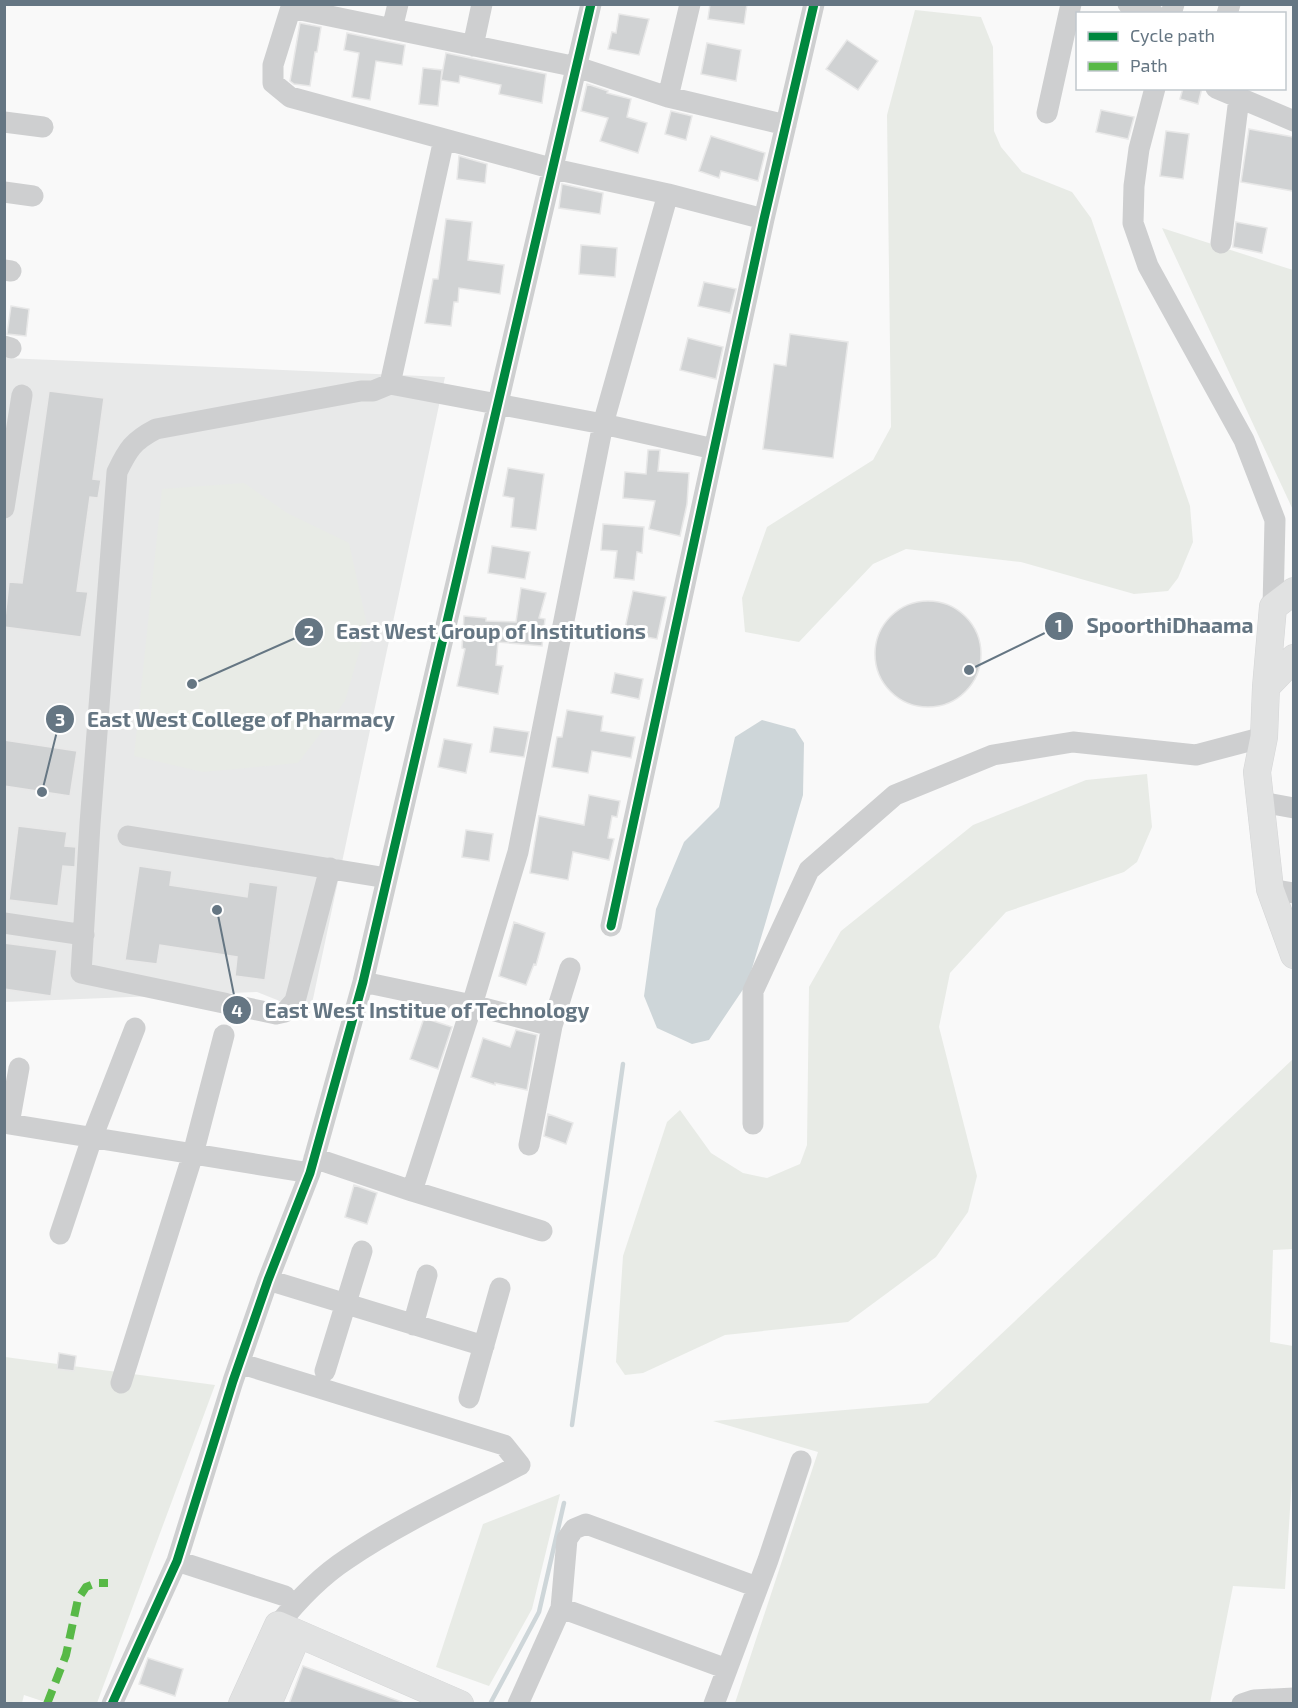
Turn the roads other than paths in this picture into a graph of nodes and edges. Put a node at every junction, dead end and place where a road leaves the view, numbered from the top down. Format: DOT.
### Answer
graph roads {
  1 [pos="398,4"];
  2 [pos="482,4"];
  3 [pos="591,4"];
  4 [pos="690,4"];
  5 [pos="814,4"];
  6 [pos="1071,4"];
  7 [pos="1128,4"];
  8 [pos="291,6"];
  9 [pos="1149,12"];
  10 [pos="392,29"];
  11 [pos="473,45"];
  12 [pos="577,67"];
  13 [pos="1154,90"];
  14 [pos="1221,90"];
  15 [pos="668,97"];
  16 [pos="1239,98"];
  17 [pos="1047,113"];
  18 [pos="1293,121"];
  19 [pos="4,122"];
  20 [pos="786,125"];
  21 [pos="43,128"];
  22 [pos="444,139"];
  23 [pos="554,169"];
  24 [pos="4,192"];
  25 [pos="668,194"];
  26 [pos="33,196"];
  27 [pos="765,219"];
  28 [pos="1221,243"];
  29 [pos="390,384"];
  30 [pos="22,395"];
  31 [pos="498,404"];
  32 [pos="603,424"];
  33 [pos="714,449"];
  34 [pos="4,508"];
  35 [pos="1283,599"];
  36 [pos="1293,658"];
  37 [pos="1266,687"];
  38 [pos="1264,737"];
  39 [pos="1261,802"];
  40 [pos="1293,808"];
  41 [pos="128,836"];
  42 [pos="330,868"];
  43 [pos="387,878"];
  44 [pos="1282,891"];
  45 [pos="4,923"];
  46 [pos="611,926"];
  47 [pos="84,935"];
  48 [pos="1293,955"];
  49 [pos="570,968"];
  50 [pos="363,982"];
  51 [pos="472,1005"];
  52 [pos="552,1026"];
  53 [pos="135,1028"];
  54 [pos="224,1035"];
  55 [pos="19,1068"];
  56 [pos="753,1125"];
  57 [pos="92,1138"];
  58 [pos="529,1145"];
  59 [pos="193,1154"];
  60 [pos="312,1166"];
  61 [pos="411,1191"];
  62 [pos="542,1231"];
  63 [pos="60,1234"];
  64 [pos="362,1251"];
  65 [pos="427,1275"];
  66 [pos="268,1280"];
  67 [pos="500,1288"];
  68 [pos="346,1304"];
  69 [pos="413,1324"];
  70 [pos="484,1346"];
  71 [pos="239,1363"];
  72 [pos="324,1371"];
  73 [pos="121,1383"];
  74 [pos="470,1398"];
  75 [pos="801,1461"];
  76 [pos="177,1561"];
  77 [pos="757,1587"];
  78 [pos="285,1596"];
  79 [pos="561,1608"];
  80 [pos="288,1630"];
  81 [pos="727,1669"];
  82 [pos="1293,1698"];
  83 [pos="112,1704"];
  84 [pos="242,1704"];
  85 [pos="268,1704"];
  86 [pos="460,1704"];
  87 [pos="518,1704"];
  88 [pos="714,1704"];
  89 [pos="1242,1704"];
  1 -- 10 [label="street"];
  2 -- 11 [label="street"];
  3 -- 12 [label="street"];
  4 -- 15 [label="street"];
  5 -- 20 [label="street"];
  6 -- 17 [label="street"];
  7 -- 9 [label="street"];
  8 -- 10 [label="street"];
  8 -- 22 [label="street"];
  10 -- 11 [label="street"];
  11 -- 12 [label="street"];
  12 -- 15 [label="street"];
  12 -- 23 [label="street"];
  13 -- 35 [label="street"];
  14 -- 16 [label="street"];
  15 -- 20 [label="street"];
  16 -- 18 [label="street"];
  16 -- 28 [label="street"];
  19 -- 21 [label="street"];
  20 -- 27 [label="street"];
  22 -- 23 [label="street"];
  22 -- 29 [label="street"];
  23 -- 25 [label="street"];
  23 -- 31 [label="street"];
  24 -- 26 [label="street"];
  25 -- 27 [label="street"];
  25 -- 32 [label="street"];
  27 -- 33 [label="street"];
  29 -- 31 [label="street"];
  29 -- 47 [label="street"];
  30 -- 34 [label="street"];
  31 -- 32 [label="street"];
  31 -- 43 [label="street"];
  32 -- 33 [label="street"];
  32 -- 51 [label="street"];
  33 -- 46 [label="street"];
  35 -- 37 [label="main road"];
  36 -- 37 [label="main road"];
  37 -- 38 [label="main road"];
  38 -- 39 [label="main road"];
  38 -- 56 [label="street"];
  39 -- 40 [label="street"];
  39 -- 44 [label="main road"];
  41 -- 42 [label="street"];
  42 -- 43 [label="street"];
  42 -- 47 [label="street"];
  43 -- 50 [label="street"];
  44 -- 48 [label="main road"];
  45 -- 47 [label="street"];
  49 -- 52 [label="street"];
  50 -- 51 [label="street"];
  50 -- 60 [label="street"];
  51 -- 52 [label="street"];
  51 -- 61 [label="street"];
  52 -- 58 [label="street"];
  53 -- 57 [label="street"];
  54 -- 59 [label="street"];
  55 -- 57 [label="street"];
  57 -- 59 [label="street"];
  57 -- 63 [label="street"];
  59 -- 60 [label="street"];
  59 -- 73 [label="street"];
  60 -- 61 [label="street"];
  60 -- 66 [label="street"];
  61 -- 62 [label="street"];
  64 -- 68 [label="street"];
  65 -- 69 [label="street"];
  66 -- 68 [label="street"];
  66 -- 71 [label="street"];
  67 -- 70 [label="street"];
  68 -- 69 [label="street"];
  68 -- 72 [label="street"];
  69 -- 70 [label="street"];
  70 -- 74 [label="street"];
  71 -- 76 [label="street"];
  71 -- 80 [label="street"];
  75 -- 77 [label="street"];
  76 -- 78 [label="street"];
  76 -- 83 [label="street"];
  77 -- 79 [label="street"];
  77 -- 81 [label="street"];
  79 -- 81 [label="street"];
  79 -- 87 [label="street"];
  80 -- 84 [label="main road"];
  80 -- 85 [label="main road"];
  80 -- 86 [label="main road"];
  81 -- 88 [label="street"];
  82 -- 89 [label="street"];
}
